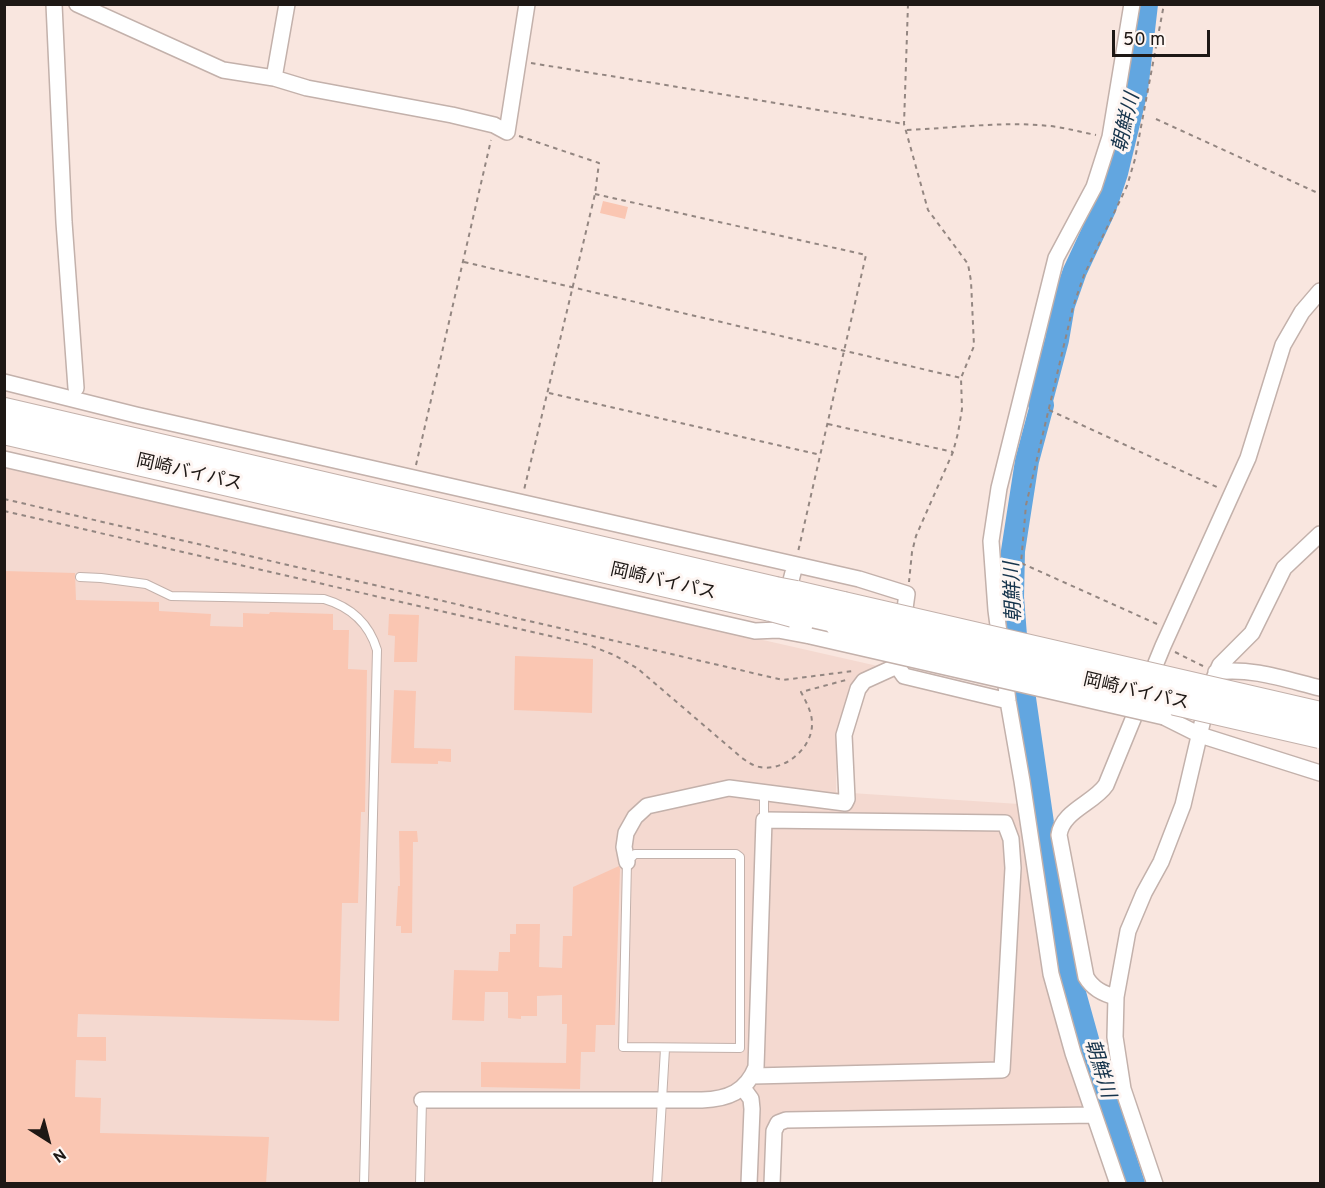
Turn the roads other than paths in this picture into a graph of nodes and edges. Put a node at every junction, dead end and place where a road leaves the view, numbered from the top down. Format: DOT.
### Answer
graph roads {
  1 [pos="54,4"];
  2 [pos="77,4"];
  3 [pos="287,4"];
  4 [pos="526,4"];
  5 [pos="1132,4"];
  6 [pos="274,78"];
  7 [pos="1320,291"];
  8 [pos="4,370"];
  9 [pos="4,382"];
  10 [pos="27,388"];
  11 [pos="76,388"];
  12 [pos="4,406"];
  13 [pos="4,411"];
  14 [pos="35,418"];
  15 [pos="4,431"];
  16 [pos="4,459"];
  17 [pos="522,502"];
  18 [pos="518,521"];
  19 [pos="1320,534"];
  20 [pos="795,565"];
  21 [pos="80,577"];
  22 [pos="783,607"];
  23 [pos="841,615"];
  24 [pos="897,666"];
  25 [pos="1216,672"];
  26 [pos="1320,688"];
  27 [pos="1008,701"];
  28 [pos="1320,715"];
  29 [pos="1200,735"];
  30 [pos="1320,737"];
  31 [pos="1320,772"];
  32 [pos="764,793"];
  33 [pos="764,820"];
  34 [pos="627,862"];
  35 [pos="1116,997"];
  36 [pos="665,1049"];
  37 [pos="748,1082"];
  38 [pos="422,1100"];
  39 [pos="662,1100"];
  40 [pos="1094,1115"];
  41 [pos="364,1184"];
  42 [pos="420,1184"];
  43 [pos="657,1184"];
  44 [pos="748,1184"];
  45 [pos="772,1184"];
  46 [pos="1118,1184"];
  47 [pos="1155,1184"];
  1 -- 11 [label="street"];
  2 -- 6 [label="street"];
  3 -- 6 [label="street"];
  4 -- 6 [label="street"];
  5 -- 27 [label="street"];
  7 -- 35 [label="street"];
  8 -- 10 [label="street"];
  9 -- 10 [label="street"];
  10 -- 17 [label="street"];
  12 -- 14 [label="highway"];
  13 -- 14 [label="highway, 岡崎バイパス"];
  14 -- 22 [label="highway, 岡崎バイパス"];
  15 -- 22 [label="highway, 岡崎バイパス"];
  16 -- 22 [label="street"];
  17 -- 18 [label="street"];
  17 -- 20 [label="street"];
  19 -- 25 [label="street"];
  20 -- 22 [label="street"];
  20 -- 24 [label="street"];
  21 -- 41 [label="lane"];
  22 -- 23 [label="highway, 岡崎バイパス"];
  22 -- 29 [label="street, bridge"];
  23 -- 28 [label="highway, 岡崎バイパス, bridge"];
  23 -- 30 [label="highway, 岡崎バイパス, bridge"];
  24 -- 27 [label="street"];
  24 -- 32 [label="street"];
  25 -- 26 [label="street"];
  25 -- 29 [label="street"];
  27 -- 40 [label="street"];
  29 -- 31 [label="street"];
  29 -- 35 [label="street"];
  32 -- 33 [label="lane"];
  32 -- 34 [label="street"];
  33 -- 37 [label="street"];
  33 -- 37 [label="street"];
  34 -- 36 [label="lane"];
  34 -- 36 [label="lane"];
  35 -- 47 [label="street"];
  36 -- 39 [label="lane"];
  37 -- 39 [label="street"];
  37 -- 44 [label="street"];
  38 -- 39 [label="street"];
  38 -- 42 [label="lane"];
  39 -- 43 [label="lane"];
  40 -- 45 [label="street"];
  40 -- 46 [label="street"];
}
